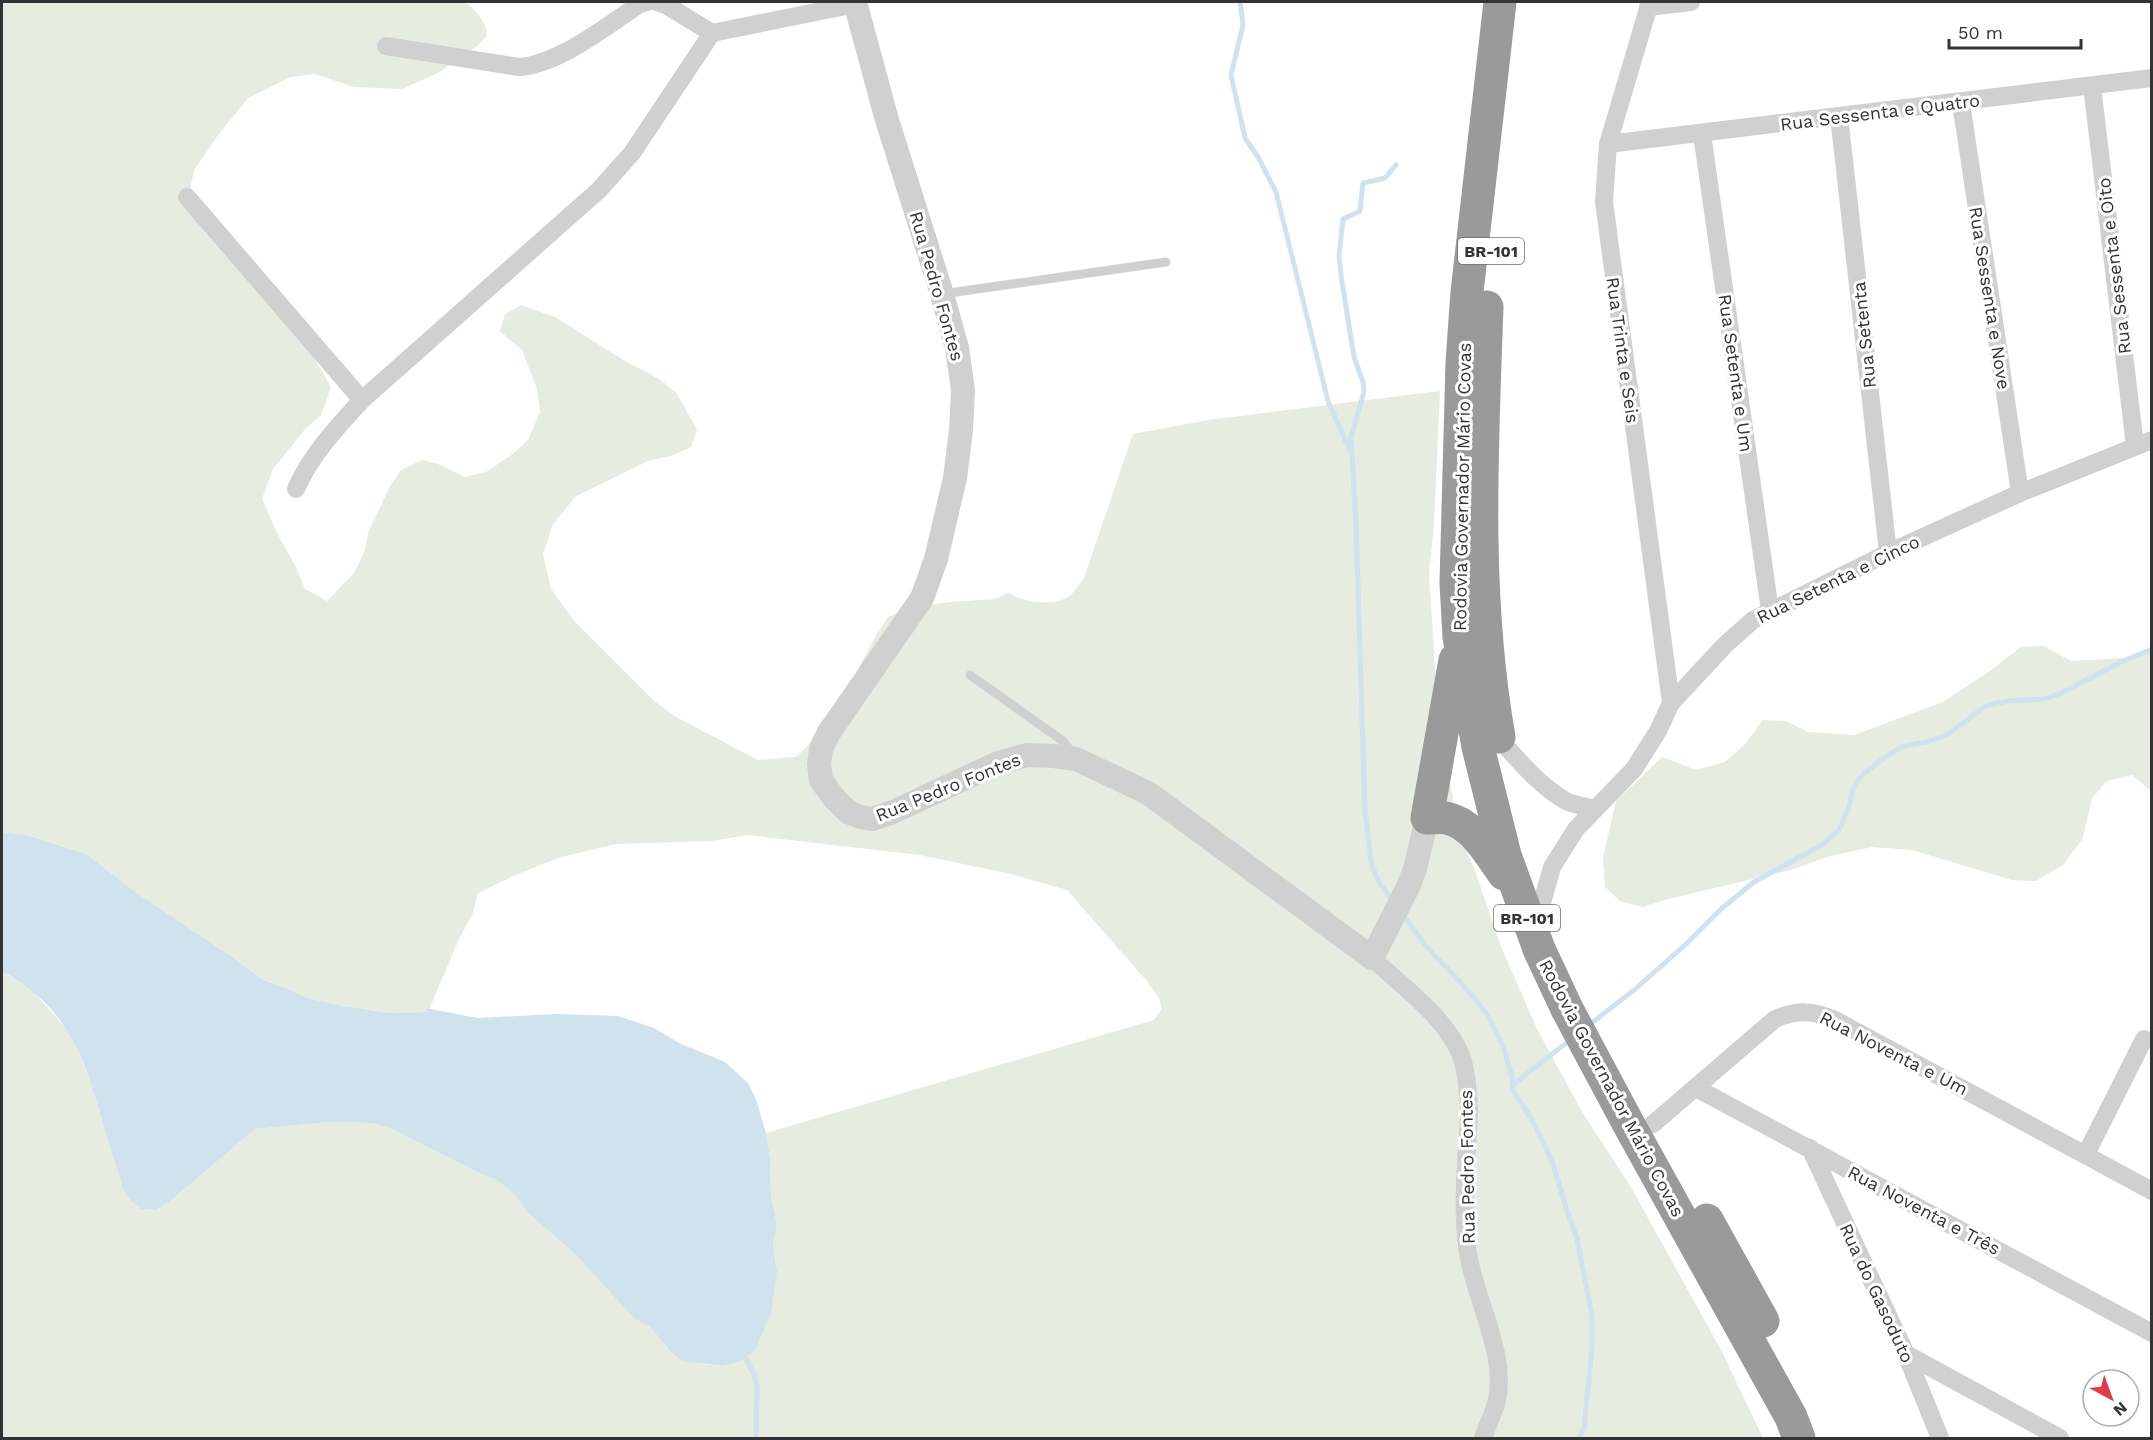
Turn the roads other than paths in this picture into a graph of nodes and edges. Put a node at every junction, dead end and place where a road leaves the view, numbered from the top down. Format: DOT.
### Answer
graph roads {
  1 [pos="647,2"];
  2 [pos="657,2"];
  3 [pos="1500,2"];
  4 [pos="1522,2"];
  5 [pos="1691,2"];
  6 [pos="856,3"];
  7 [pos="1649,4"];
  8 [pos="712,33"];
  9 [pos="386,46"];
  10 [pos="2151,78"];
  11 [pos="2092,86"];
  12 [pos="1961,103"];
  13 [pos="1839,116"];
  14 [pos="1702,134"];
  15 [pos="1608,144"];
  16 [pos="187,197"];
  17 [pos="1166,262"];
  18 [pos="942,294"];
  19 [pos="362,400"];
  20 [pos="2143,443"];
  21 [pos="296,489"];
  22 [pos="2020,493"];
  23 [pos="1888,553"];
  24 [pos="1770,611"];
  25 [pos="1459,637"];
  26 [pos="970,675"];
  27 [pos="1671,703"];
  28 [pos="1500,740"];
  29 [pos="1076,759"];
  30 [pos="1594,809"];
  31 [pos="1427,818"];
  32 [pos="1530,898"];
  33 [pos="1372,958"];
  34 [pos="2144,1039"];
  35 [pos="1696,1088"];
  36 [pos="1653,1124"];
  37 [pos="1810,1148"];
  38 [pos="2086,1154"];
  39 [pos="2151,1191"];
  40 [pos="2151,1333"];
  41 [pos="1906,1354"];
  42 [pos="1483,1438"];
  43 [pos="1799,1438"];
  44 [pos="1820,1438"];
  45 [pos="1940,1438"];
  46 [pos="2060,1438"];
  1 -- 9 [label="street"];
  2 -- 8 [label="street"];
  3 -- 25 [label="highway, Rodovia Governador Mário Covas / BR-101"];
  4 -- 28 [label="highway, Rodovia Governador Mário Covas / BR-101"];
  5 -- 7 [label="street"];
  6 -- 8 [label="street"];
  6 -- 18 [label="street, Rua Pedro Fontes"];
  7 -- 15 [label="street, Rua Trinta e Seis"];
  8 -- 19 [label="street"];
  10 -- 11 [label="street, Rua Sessenta e Quatro"];
  11 -- 12 [label="street, Rua Sessenta e Quatro"];
  11 -- 20 [label="street, Rua Sessenta e Oito"];
  12 -- 13 [label="street, Rua Sessenta e Quatro"];
  12 -- 22 [label="street, Rua Sessenta e Nove"];
  13 -- 14 [label="street, Rua Sessenta e Quatro"];
  13 -- 23 [label="street, Rua Setenta"];
  14 -- 15 [label="street, Rua Sessenta e Quatro"];
  14 -- 24 [label="street, Rua Setenta e Um"];
  15 -- 27 [label="street, Rua Trinta e Seis"];
  16 -- 19 [label="street"];
  17 -- 18 [label="lane"];
  18 -- 29 [label="street, Rua Pedro Fontes"];
  19 -- 21 [label="street"];
  20 -- 22 [label="street, Rua Setenta e Cinco"];
  22 -- 23 [label="street, Rua Setenta e Cinco"];
  23 -- 24 [label="street, Rua Setenta e Cinco"];
  24 -- 27 [label="street, Rua Setenta e Cinco"];
  25 -- 31 [label="highway"];
  25 -- 32 [label="highway, Rodovia Governador Mário Covas / BR-101"];
  26 -- 29 [label="lane"];
  27 -- 30 [label="street, Rua Setenta e Cinco"];
  28 -- 30 [label="street"];
  28 -- 32 [label="highway, Rodovia Governador Mário Covas / BR-101"];
  29 -- 33 [label="street, Rua Pedro Fontes"];
  30 -- 32 [label="street, Rua Setenta e Cinco"];
  31 -- 32 [label="highway"];
  31 -- 33 [label="street"];
  32 -- 36 [label="highway, Rodovia Governador Mário Covas / BR-101"];
  32 -- 43 [label="highway, Rodovia Governador Mário Covas / BR-101"];
  33 -- 42 [label="street, Rua Pedro Fontes"];
  34 -- 38 [label="street"];
  35 -- 36 [label="street, Rua Noventa e Um"];
  35 -- 37 [label="street, Rua Noventa e Três"];
  35 -- 38 [label="street, Rua Noventa e Um"];
  36 -- 44 [label="highway, Rodovia Governador Mário Covas / BR-101"];
  37 -- 40 [label="street, Rua Noventa e Três"];
  37 -- 41 [label="street, Rua do Gasoduto"];
  38 -- 39 [label="street, Rua Noventa e Um"];
  41 -- 45 [label="street, Rua do Gasoduto"];
  41 -- 46 [label="street"];
}
